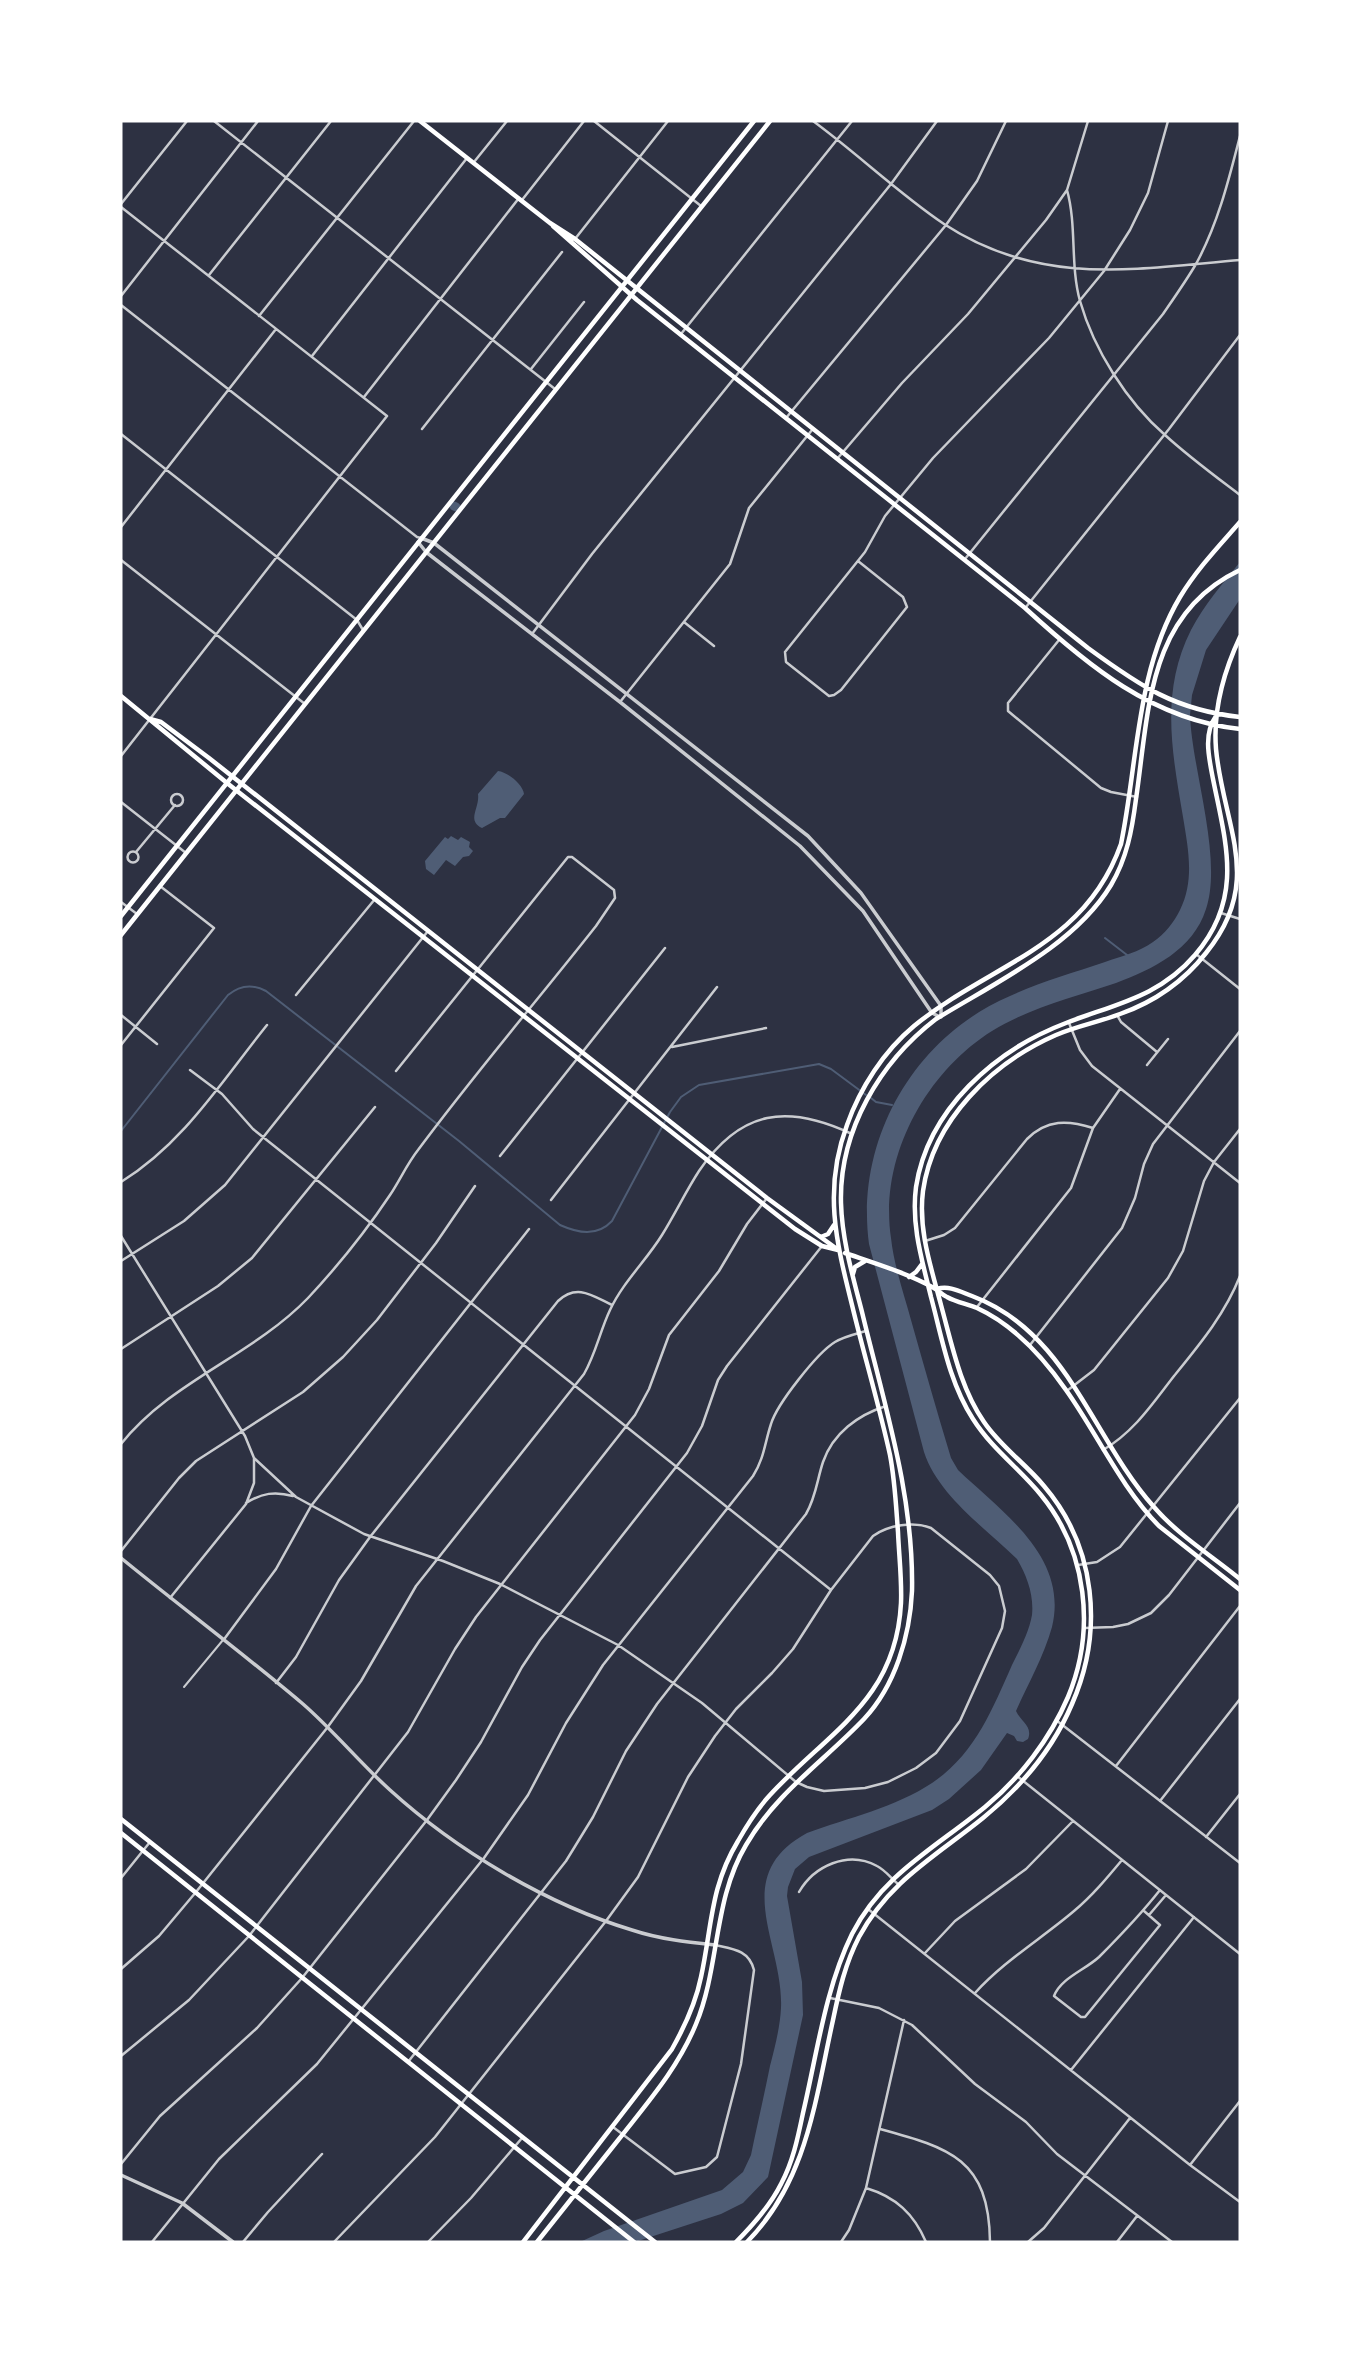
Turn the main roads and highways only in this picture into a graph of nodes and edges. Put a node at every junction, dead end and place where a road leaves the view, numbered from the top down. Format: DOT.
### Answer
graph roads {
  1 [pos="754,121"];
  2 [pos="770,121"];
  3 [pos="424,122"];
  4 [pos="573,241"];
  5 [pos="626,281"];
  6 [pos="622,286"];
  7 [pos="636,288"];
  8 [pos="631,295"];
  9 [pos="1240,522"];
  10 [pos="1240,570"];
  11 [pos="1240,637"];
  12 [pos="1059,640"];
  13 [pos="1088,648"];
  14 [pos="1145,688"];
  15 [pos="1152,692"];
  16 [pos="121,696"];
  17 [pos="1143,700"];
  18 [pos="1149,703"];
  19 [pos="1217,714"];
  20 [pos="1240,717"];
  21 [pos="150,719"];
  22 [pos="1213,726"];
  23 [pos="1240,729"];
  24 [pos="232,777"];
  25 [pos="227,783"];
  26 [pos="242,784"];
  27 [pos="236,791"];
  28 [pos="318,843"];
  29 [pos="308,847"];
  30 [pos="1115,860"];
  31 [pos="1122,863"];
  32 [pos="150,879"];
  33 [pos="160,886"];
  34 [pos="121,916"];
  35 [pos="121,935"];
  36 [pos="1027,953"];
  37 [pos="1032,960"];
  38 [pos="834,1224"];
  39 [pos="821,1237"];
  40 [pos="839,1250"];
  41 [pos="847,1254"];
  42 [pos="866,1261"];
  43 [pos="923,1263"];
  44 [pos="852,1275"];
  45 [pos="908,1277"];
  46 [pos="928,1285"];
  47 [pos="936,1289"];
  48 [pos="953,1300"];
  49 [pos="943,1312"];
  50 [pos="1240,1579"];
  51 [pos="1240,1590"];
  52 [pos="886,1666"];
  53 [pos="895,1669"];
  54 [pos="121,1819"];
  55 [pos="121,1833"];
  56 [pos="737,1842"];
  57 [pos="745,1846"];
  58 [pos="684,2026"];
  59 [pos="696,2026"];
  60 [pos="573,2178"];
  61 [pos="582,2185"];
  62 [pos="566,2187"];
  63 [pos="575,2195"];
  64 [pos="523,2242"];
  65 [pos="537,2242"];
  66 [pos="634,2242"];
  67 [pos="654,2242"];
  68 [pos="736,2242"];
  69 [pos="747,2242"];
  1 -- 5 [label="main road"];
  2 -- 7 [label="main road"];
  3 -- 4 [label="main road"];
  4 -- 5 [label="main road"];
  4 -- 6 [label="main road"];
  5 -- 6 [label="main road"];
  5 -- 7 [label="main road"];
  6 -- 8 [label="main road"];
  6 -- 24 [label="main road"];
  7 -- 8 [label="main road"];
  7 -- 13 [label="main road"];
  8 -- 12 [label="main road"];
  8 -- 26 [label="main road"];
  9 -- 14 [label="main road"];
  10 -- 15 [label="main road"];
  11 -- 19 [label="main road"];
  12 -- 13 [label="main road"];
  12 -- 17 [label="main road"];
  13 -- 14 [label="main road"];
  14 -- 15 [label="main road"];
  14 -- 17 [label="main road"];
  15 -- 18 [label="main road"];
  15 -- 19 [label="main road"];
  16 -- 21 [label="main road"];
  17 -- 18 [label="main road"];
  17 -- 30 [label="main road"];
  18 -- 22 [label="main road"];
  18 -- 31 [label="main road"];
  19 -- 20 [label="main road"];
  19 -- 22 [label="main road"];
  21 -- 24 [label="main road"];
  21 -- 25 [label="main road"];
  22 -- 23 [label="main road"];
  22 -- 43 [label="main road"];
  22 -- 47 [label="main road"];
  24 -- 25 [label="main road"];
  24 -- 26 [label="main road"];
  25 -- 27 [label="main road"];
  25 -- 32 [label="main road"];
  26 -- 27 [label="main road"];
  26 -- 28 [label="main road"];
  27 -- 29 [label="main road"];
  27 -- 33 [label="main road"];
  28 -- 29 [label="main road"];
  28 -- 39 [label="main road"];
  29 -- 40 [label="main road"];
  30 -- 31 [label="main road"];
  30 -- 36 [label="main road"];
  31 -- 37 [label="main road"];
  32 -- 33 [label="main road"];
  32 -- 34 [label="main road"];
  33 -- 35 [label="main road"];
  36 -- 37 [label="main road"];
  36 -- 38 [label="main road"];
  37 -- 41 [label="main road"];
  38 -- 39 [label="main road"];
  38 -- 40 [label="main road"];
  39 -- 40 [label="main road"];
  40 -- 41 [label="main road"];
  40 -- 52 [label="main road"];
  41 -- 42 [label="main road"];
  41 -- 44 [label="main road"];
  42 -- 44 [label="main road"];
  42 -- 45 [label="main road"];
  43 -- 45 [label="main road"];
  43 -- 46 [label="main road"];
  44 -- 53 [label="main road"];
  45 -- 46 [label="main road"];
  46 -- 47 [label="main road"];
  46 -- 68 [label="main road"];
  47 -- 48 [label="main road"];
  47 -- 49 [label="main road"];
  47 -- 50 [label="main road"];
  48 -- 49 [label="main road"];
  48 -- 51 [label="main road"];
  49 -- 69 [label="main road"];
  52 -- 53 [label="main road"];
  52 -- 56 [label="main road"];
  53 -- 57 [label="main road"];
  54 -- 60 [label="main road"];
  55 -- 62 [label="main road"];
  56 -- 57 [label="main road"];
  56 -- 58 [label="main road"];
  57 -- 59 [label="main road"];
  58 -- 59 [label="main road"];
  58 -- 60 [label="main road"];
  59 -- 61 [label="main road"];
  60 -- 61 [label="main road"];
  60 -- 62 [label="main road"];
  61 -- 63 [label="main road"];
  61 -- 67 [label="main road"];
  62 -- 63 [label="main road"];
  62 -- 64 [label="main road"];
  63 -- 65 [label="main road"];
  63 -- 66 [label="main road"];
}
